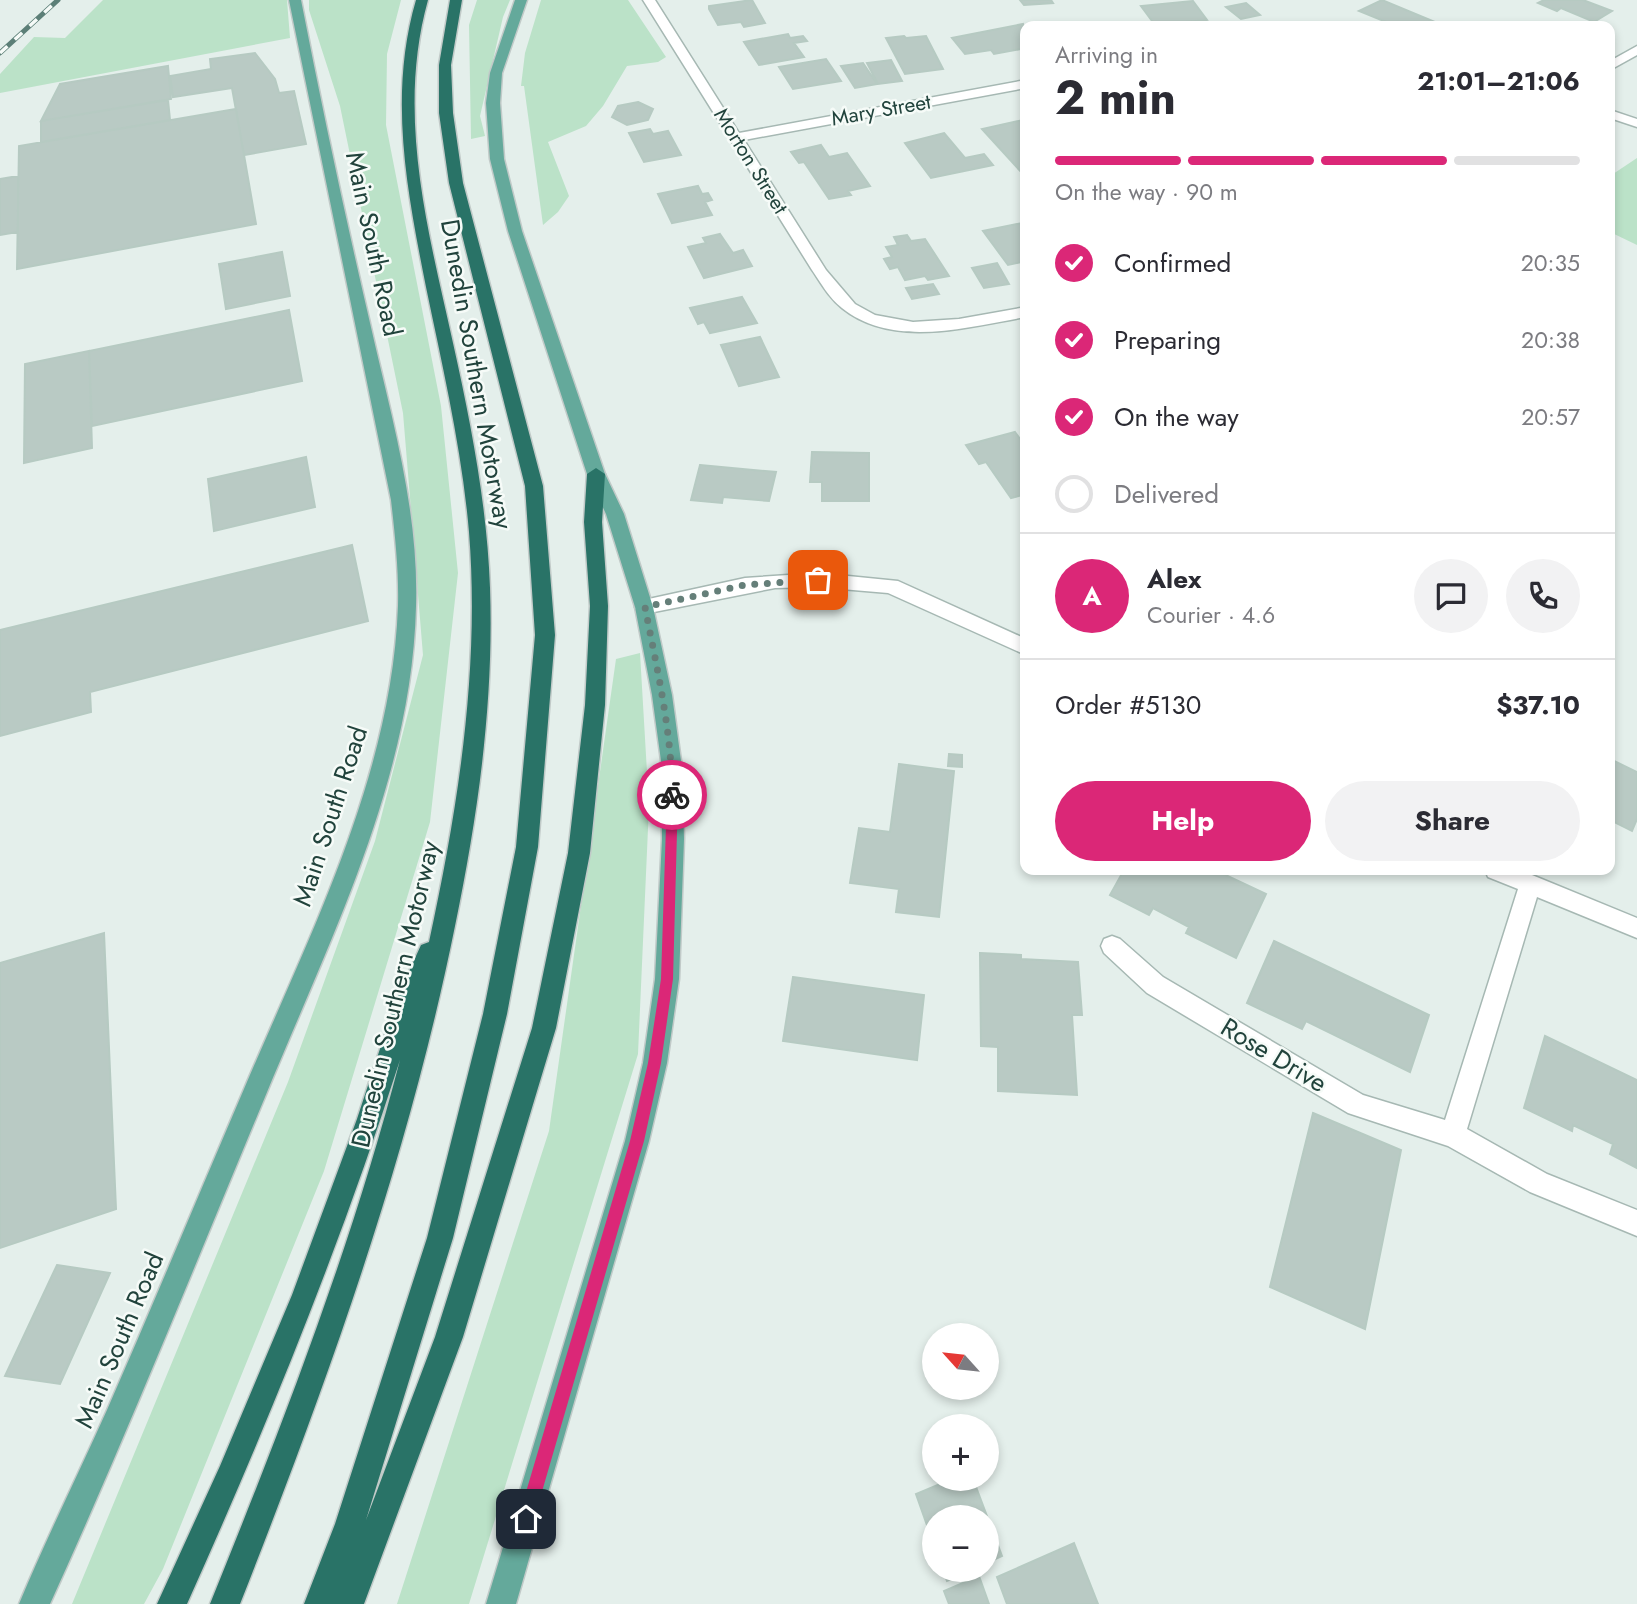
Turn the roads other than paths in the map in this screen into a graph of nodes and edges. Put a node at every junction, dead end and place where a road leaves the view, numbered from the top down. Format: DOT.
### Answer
graph roads {
  1 [pos="295,0"];
  2 [pos="422,0"];
  3 [pos="456,0"];
  4 [pos="521,0"];
  5 [pos="649,0"];
  6 [pos="1637,50"];
  7 [pos="1615,63"];
  8 [pos="1020,85"];
  9 [pos="1615,116"];
  10 [pos="1637,123"];
  11 [pos="737,136"];
  12 [pos="1020,313"];
  13 [pos="596,474"];
  14 [pos="645,607"];
  15 [pos="1020,645"];
  16 [pos="1508,875"];
  17 [pos="1530,884"];
  18 [pos="451,902"];
  19 [pos="1637,928"];
  20 [pos="1112,946"];
  21 [pos="1453,1135"];
  22 [pos="1637,1223"];
  23 [pos="34,1604"];
  24 [pos="172,1604"];
  25 [pos="225,1604"];
  26 [pos="319,1604"];
  27 [pos="349,1604"];
  28 [pos="501,1604"];
  1 -- 23 [label="main road, Main South Road"];
  2 -- 18 [label="highway, Dunedin Southern Motorway"];
  3 -- 26 [label="highway, Dunedin Southern Motorway"];
  4 -- 13 [label="main road"];
  5 -- 11 [label="street, Morton Street"];
  6 -- 7 [label="street"];
  8 -- 11 [label="street, Mary Street"];
  9 -- 10 [label="street"];
  11 -- 12 [label="street, Morton Street"];
  13 -- 14 [label="main road"];
  13 -- 27 [label="highway"];
  14 -- 15 [label="street"];
  14 -- 28 [label="main road"];
  16 -- 17 [label="street"];
  17 -- 19 [label="street"];
  17 -- 21 [label="street"];
  18 -- 24 [label="highway"];
  18 -- 25 [label="highway, Dunedin Southern Motorway"];
  20 -- 21 [label="street, Rose Drive"];
  21 -- 22 [label="street, Rose Drive"];
}
